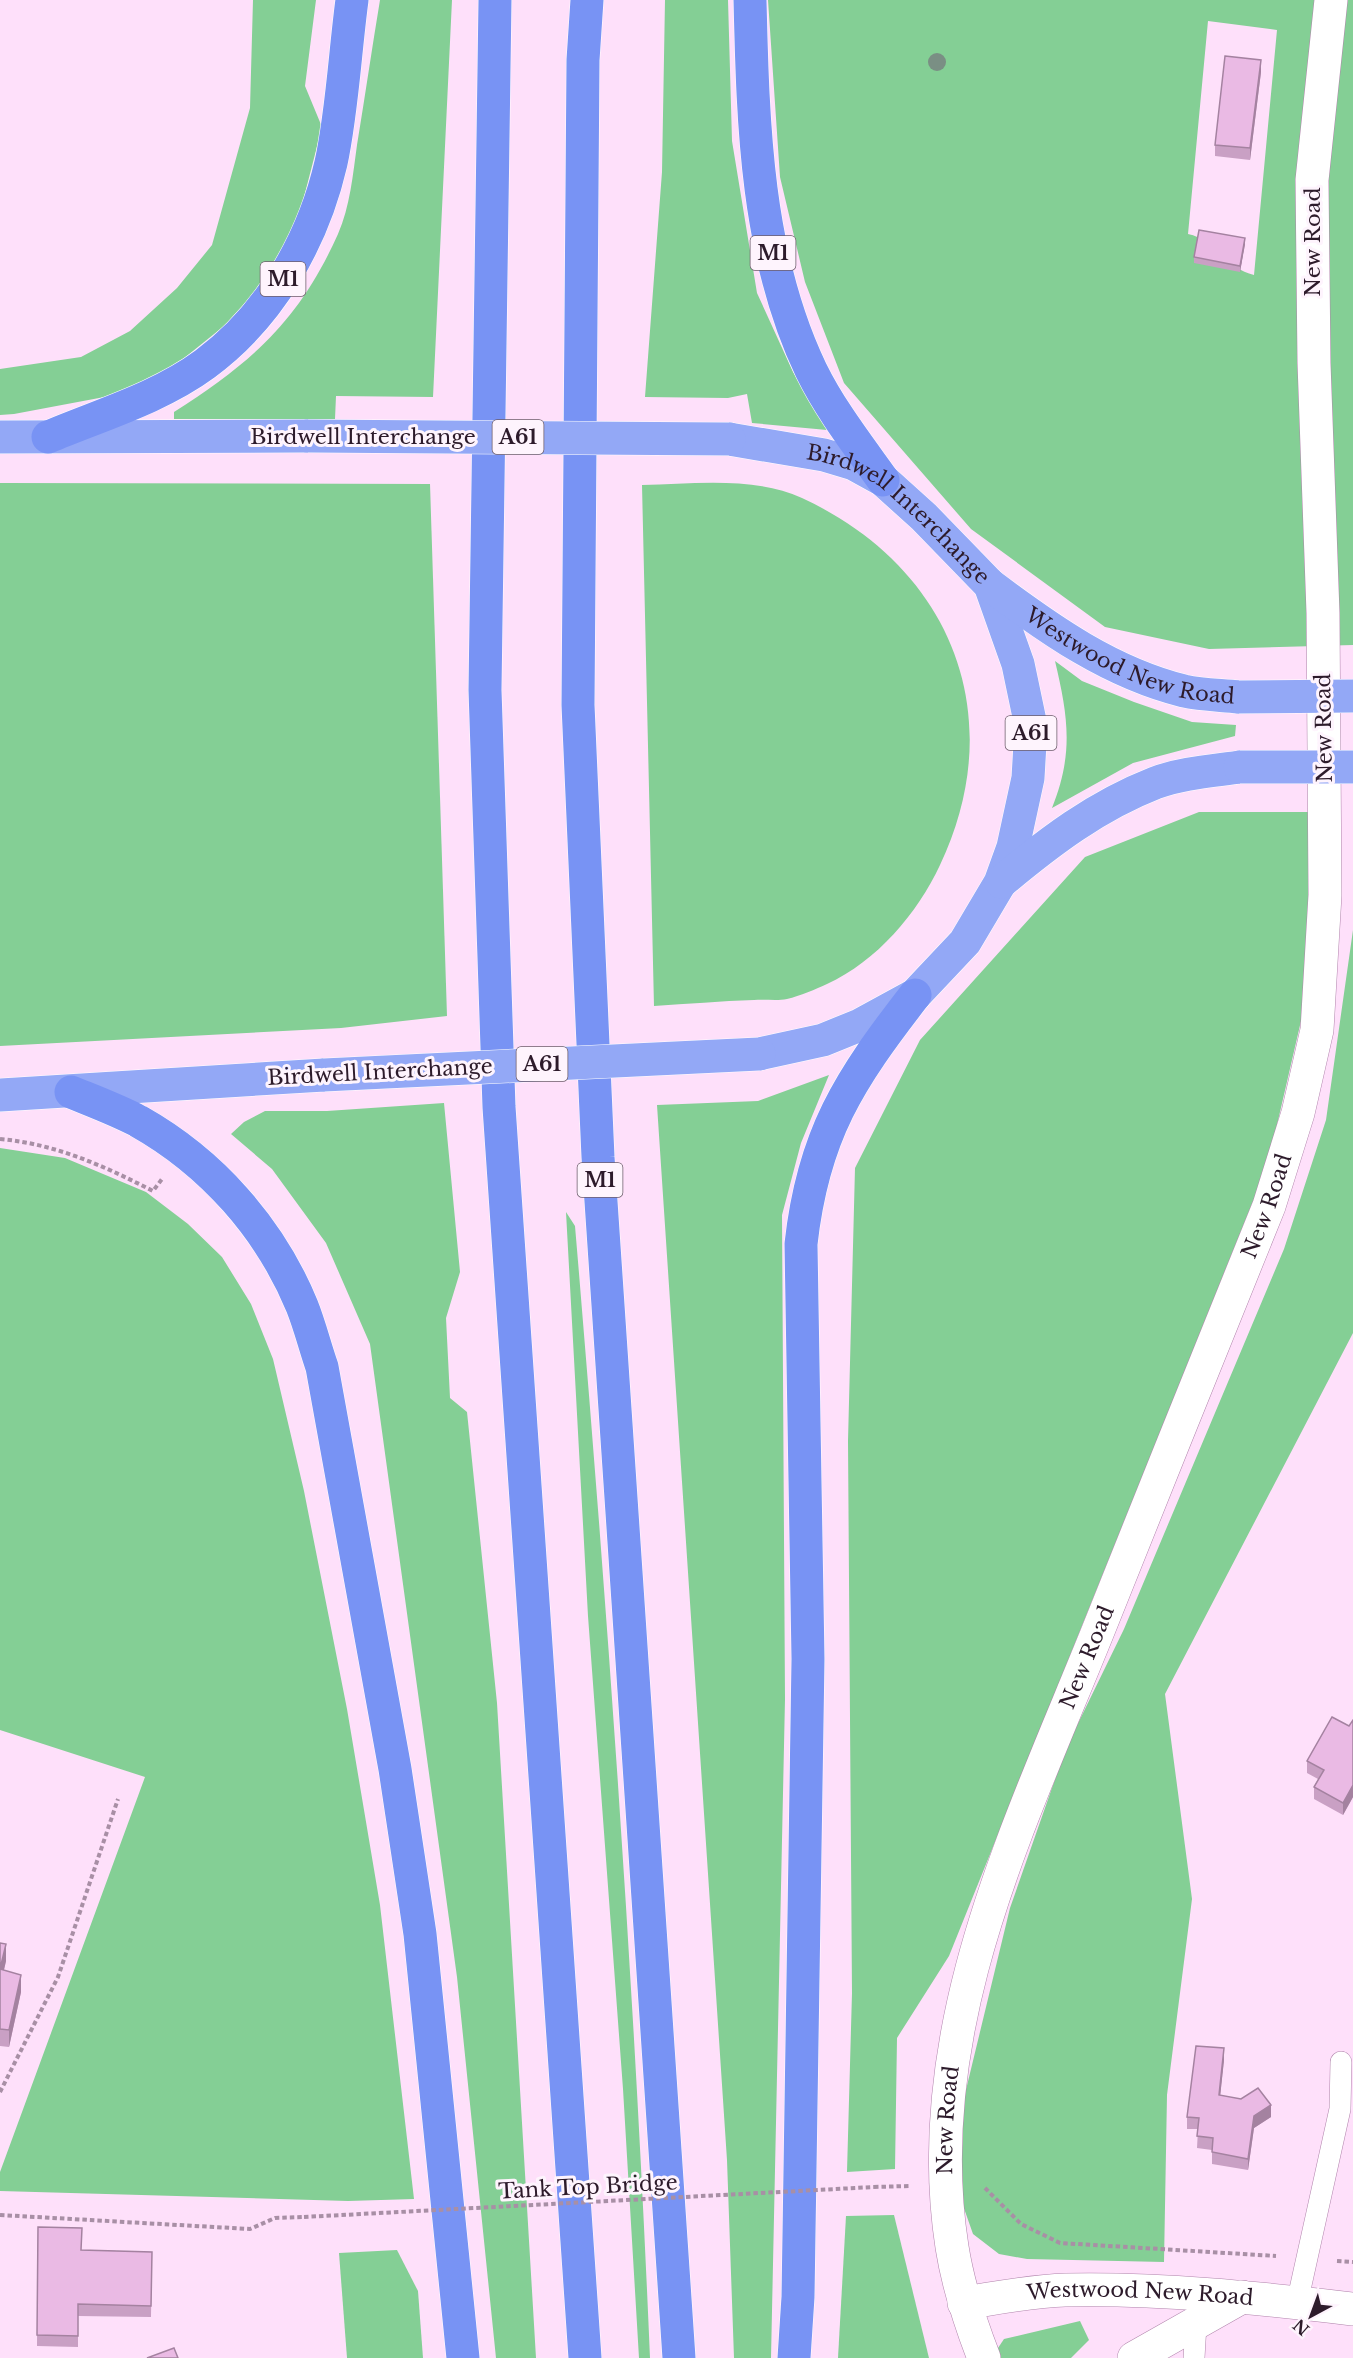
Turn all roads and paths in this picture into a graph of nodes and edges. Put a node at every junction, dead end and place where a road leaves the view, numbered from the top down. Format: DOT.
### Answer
graph roads {
  1 [pos="352,0"];
  2 [pos="495,0"];
  3 [pos="587,0"];
  4 [pos="750,0"];
  5 [pos="1331,0"];
  6 [pos="0,437"];
  7 [pos="48,437"];
  8 [pos="884,480"];
  9 [pos="990,585"];
  10 [pos="1353,696"];
  11 [pos="1353,767"];
  12 [pos="1000,883"];
  13 [pos="915,995"];
  14 [pos="70,1092"];
  15 [pos="0,1095"];
  16 [pos="0,1139"];
  17 [pos="182,1152"];
  18 [pos="118,1799"];
  19 [pos="1341,2062"];
  20 [pos="0,2092"];
  21 [pos="946,2160"];
  22 [pos="874,2187"];
  23 [pos="0,2215"];
  24 [pos="1308,2258"];
  25 [pos="1353,2262"];
  26 [pos="1242,2297"];
  27 [pos="964,2303"];
  28 [pos="1297,2303"];
  29 [pos="1353,2309"];
  30 [pos="1196,2324"];
  31 [pos="463,2358"];
  32 [pos="585,2358"];
  33 [pos="679,2358"];
  34 [pos="794,2358"];
  35 [pos="984,2358"];
  36 [pos="1134,2358"];
  37 [pos="1194,2358"];
  1 -- 7 [label="highway, M1"];
  2 -- 32 [label="highway"];
  3 -- 33 [label="highway, M1"];
  4 -- 8 [label="highway, M1"];
  5 -- 21 [label="street, New Road"];
  6 -- 7 [label="highway, Birdwell Interchange / A61"];
  7 -- 8 [label="highway, Birdwell Interchange / A61, bridge"];
  8 -- 9 [label="highway, Birdwell Interchange / A61"];
  9 -- 10 [label="highway, Westwood New Road / A61, bridge"];
  9 -- 12 [label="highway, Birdwell Interchange / A61"];
  11 -- 12 [label="highway, A61, bridge"];
  12 -- 13 [label="highway, Birdwell Interchange / A61"];
  13 -- 14 [label="highway, Birdwell Interchange / A61, bridge"];
  13 -- 34 [label="highway"];
  14 -- 15 [label="highway, Birdwell Interchange / A61"];
  14 -- 17 [label="highway"];
  16 -- 17 [label="path"];
  17 -- 31 [label="highway"];
  18 -- 20 [label="path"];
  19 -- 24 [label="lane"];
  21 -- 24 [label="path"];
  21 -- 27 [label="street, New Road"];
  22 -- 23 [label="path, Tank Top Bridge, bridge"];
  24 -- 25 [label="path"];
  24 -- 28 [label="lane"];
  26 -- 27 [label="street, Westwood New Road"];
  26 -- 28 [label="street, Westwood New Road"];
  26 -- 30 [label="street"];
  27 -- 35 [label="street, New Road"];
  28 -- 29 [label="street, Westwood New Road"];
  30 -- 36 [label="street"];
  30 -- 37 [label="lane"];
}
